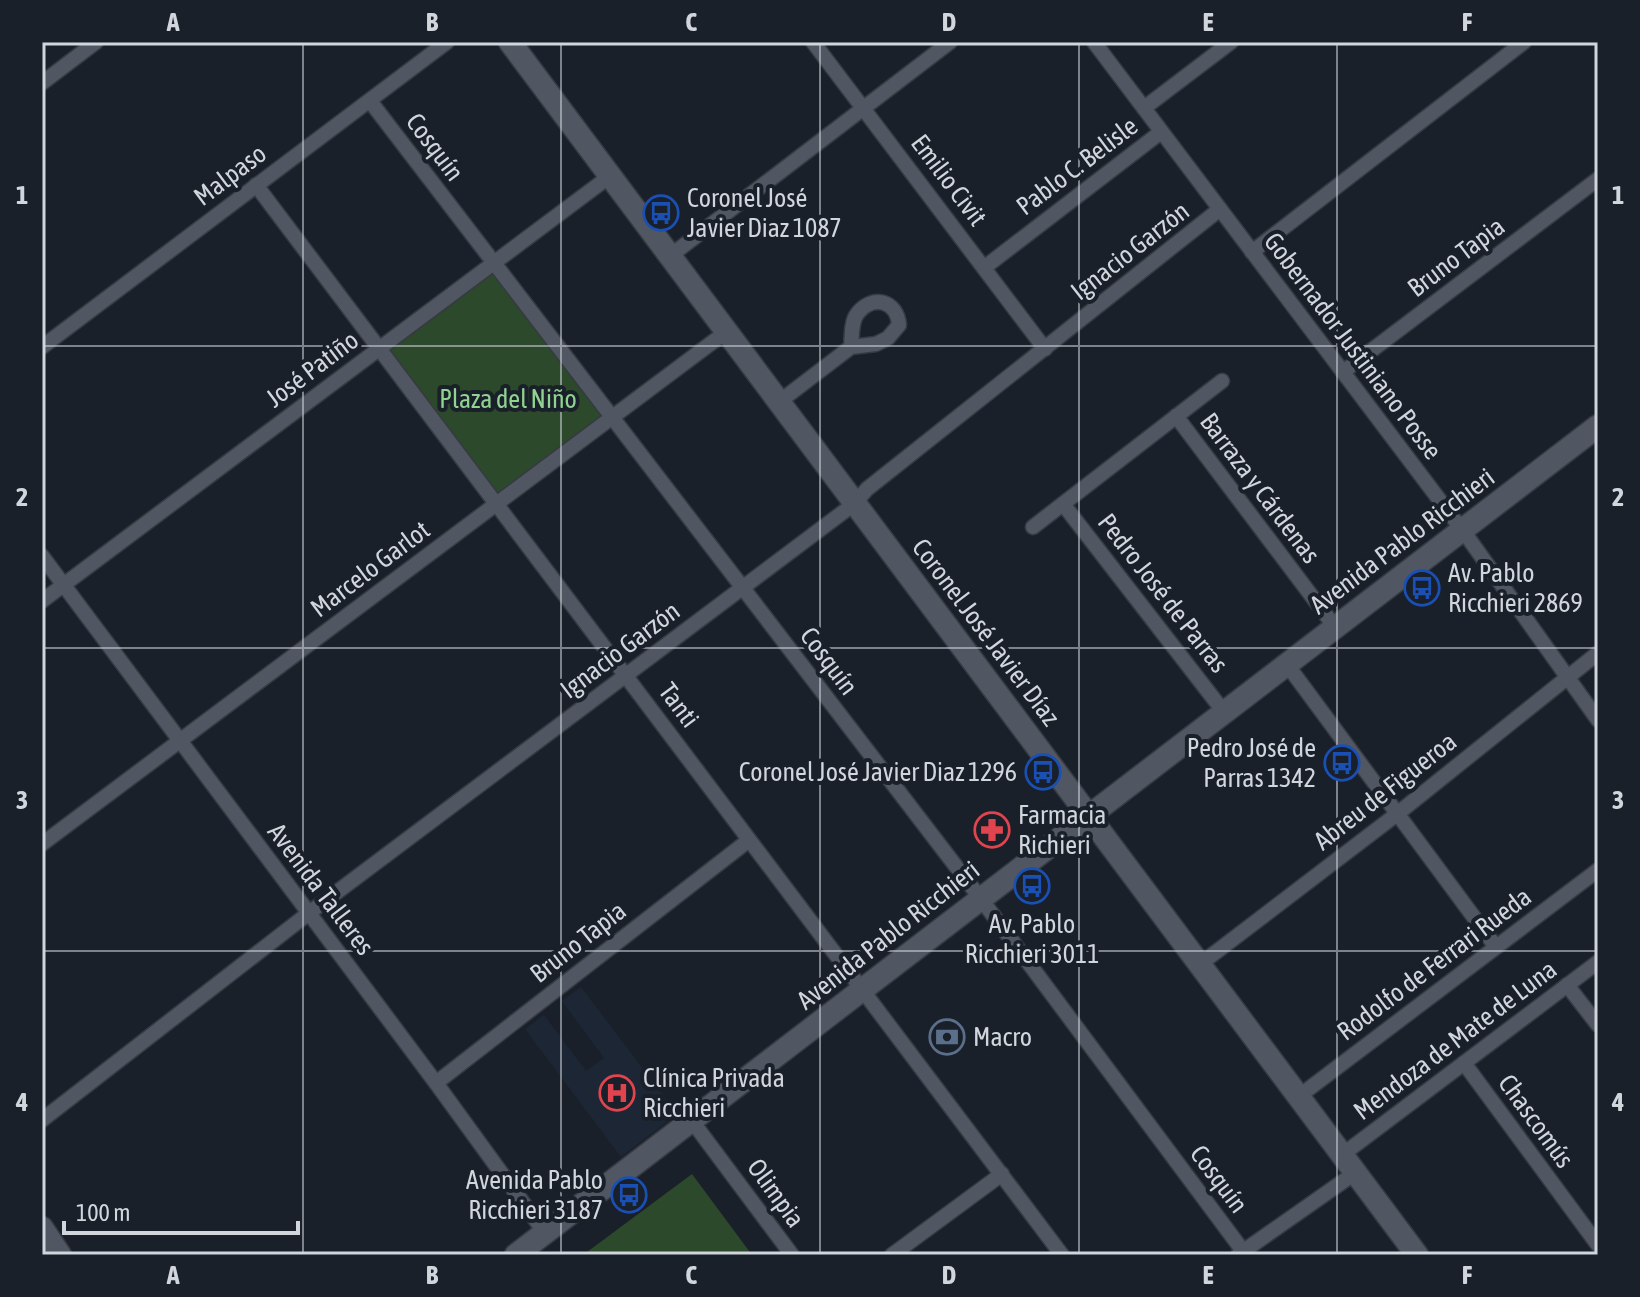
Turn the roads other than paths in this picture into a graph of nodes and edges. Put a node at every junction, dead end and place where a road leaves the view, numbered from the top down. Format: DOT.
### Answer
graph roads {
  1 [pos="96,42"];
  2 [pos="447,42"];
  3 [pos="510,42"];
  4 [pos="813,42"];
  5 [pos="950,42"];
  6 [pos="1094,42"];
  7 [pos="1231,42"];
  8 [pos="1524,42"];
  9 [pos="42,83"];
  10 [pos="370,101"];
  11 [pos="863,107"];
  12 [pos="1144,108"];
  13 [pos="1161,132"];
  14 [pos="610,176"];
  15 [pos="1598,179"];
  16 [pos="256,185"];
  17 [pos="1220,209"];
  18 [pos="1252,252"];
  19 [pos="670,256"];
  20 [pos="494,263"];
  21 [pos="985,267"];
  22 [pos="726,332"];
  23 [pos="42,347"];
  24 [pos="851,347"];
  25 [pos="380,348"];
  26 [pos="1045,349"];
  27 [pos="1343,372"];
  28 [pos="1222,381"];
  29 [pos="779,402"];
  30 [pos="1176,416"];
  31 [pos="612,417"];
  32 [pos="1598,426"];
  33 [pos="1598,440"];
  34 [pos="855,503"];
  35 [pos="496,504"];
  36 [pos="1063,504"];
  37 [pos="1033,527"];
  38 [pos="1465,535"];
  39 [pos="42,556"];
  40 [pos="64,585"];
  41 [pos="743,588"];
  42 [pos="42,601"];
  43 [pos="1335,627"];
  44 [pos="1598,653"];
  45 [pos="1294,674"];
  46 [pos="627,675"];
  47 [pos="1567,677"];
  48 [pos="1224,712"];
  49 [pos="1598,720"];
  50 [pos="181,741"];
  51 [pos="1397,814"];
  52 [pos="1092,821"];
  53 [pos="749,840"];
  54 [pos="42,844"];
  55 [pos="1598,870"];
  56 [pos="984,904"];
  57 [pos="309,913"];
  58 [pos="1496,947"];
  59 [pos="1598,962"];
  60 [pos="1199,965"];
  61 [pos="1567,985"];
  62 [pos="866,995"];
  63 [pos="1598,1025"];
  64 [pos="1464,1063"];
  65 [pos="436,1083"];
  66 [pos="1298,1097"];
  67 [pos="42,1120"];
  68 [pos="696,1125"];
  69 [pos="1349,1164"];
  70 [pos="1002,1174"];
  71 [pos="42,1228"];
  72 [pos="545,1233"];
  73 [pos="1598,1245"];
  74 [pos="1242,1254"];
  75 [pos="60,1255"];
  76 [pos="516,1255"];
  77 [pos="535,1255"];
  78 [pos="792,1255"];
  79 [pos="892,1255"];
  80 [pos="1062,1255"];
  81 [pos="1417,1255"];
  1 -- 9 [label="street"];
  2 -- 10 [label="street, Malpaso"];
  3 -- 14 [label="main road, Coronel José Javier Díaz"];
  4 -- 11 [label="street, Emilio Civit"];
  5 -- 11 [label="street"];
  6 -- 12 [label="street, Gobernador Justiniano Posse"];
  7 -- 12 [label="street, Pablo C. Belisle"];
  8 -- 18 [label="street"];
  10 -- 16 [label="street, Malpaso"];
  10 -- 20 [label="street, Cosquín"];
  11 -- 19 [label="street"];
  11 -- 21 [label="street, Emilio Civit"];
  12 -- 13 [label="street, Gobernador Justiniano Posse"];
  13 -- 17 [label="street, Gobernador Justiniano Posse"];
  13 -- 21 [label="street, Pablo C. Belisle"];
  14 -- 19 [label="main road, Coronel José Javier Díaz"];
  14 -- 20 [label="street, José Patiño"];
  15 -- 27 [label="street, Bruno Tapia"];
  16 -- 23 [label="street, Malpaso"];
  16 -- 25 [label="street, Tanti"];
  17 -- 18 [label="street, Gobernador Justiniano Posse"];
  17 -- 26 [label="street, Ignacio Garzón"];
  18 -- 27 [label="street, Gobernador Justiniano Posse"];
  19 -- 22 [label="main road, Coronel José Javier Díaz"];
  20 -- 25 [label="street, José Patiño"];
  20 -- 31 [label="street, Cosquín"];
  21 -- 26 [label="street, Emilio Civit"];
  22 -- 29 [label="main road, Coronel José Javier Díaz"];
  22 -- 31 [label="street, Marcelo Garlot"];
  24 -- 29 [label="street"];
  25 -- 35 [label="street, Tanti"];
  25 -- 40 [label="street, José Patiño"];
  26 -- 34 [label="street, Ignacio Garzón"];
  27 -- 38 [label="street, Gobernador Justiniano Posse"];
  28 -- 30 [label="street"];
  29 -- 34 [label="main road, Coronel José Javier Díaz"];
  30 -- 36 [label="street"];
  30 -- 43 [label="street, Barraza y Cárdenas"];
  31 -- 35 [label="street, Marcelo Garlot"];
  31 -- 41 [label="street, Cosquín"];
  32 -- 38 [label="main road, Avenida Pablo Ricchieri"];
  33 -- 38 [label="main road, Avenida Pablo Ricchieri"];
  34 -- 41 [label="street, Ignacio Garzón"];
  34 -- 52 [label="main road, Coronel José Javier Díaz"];
  35 -- 46 [label="street, Tanti"];
  35 -- 50 [label="street, Marcelo Garlot"];
  36 -- 37 [label="street"];
  36 -- 48 [label="street, Pedro José de Parras"];
  38 -- 43 [label="main road, Avenida Pablo Ricchieri"];
  38 -- 45 [label="main road, Avenida Pablo Ricchieri"];
  38 -- 47 [label="street, Gobernador Justiniano Posse"];
  39 -- 40 [label="street, Avenida Talleres"];
  40 -- 42 [label="street, José Patiño"];
  40 -- 50 [label="street, Avenida Talleres"];
  41 -- 46 [label="street, Ignacio Garzón"];
  41 -- 56 [label="street, Cosquín"];
  43 -- 48 [label="main road, Avenida Pablo Ricchieri"];
  44 -- 47 [label="street, Abreu de Figueroa"];
  45 -- 51 [label="street"];
  45 -- 52 [label="main road, Avenida Pablo Ricchieri"];
  46 -- 53 [label="street, Tanti"];
  46 -- 57 [label="street, Ignacio Garzón"];
  47 -- 49 [label="street, Gobernador Justiniano Posse"];
  47 -- 51 [label="street, Abreu de Figueroa"];
  48 -- 52 [label="main road, Avenida Pablo Ricchieri"];
  50 -- 54 [label="street, Marcelo Garlot"];
  50 -- 57 [label="street, Avenida Talleres"];
  51 -- 58 [label="street"];
  51 -- 60 [label="street, Abreu de Figueroa"];
  52 -- 56 [label="main road, Avenida Pablo Ricchieri"];
  52 -- 60 [label="main road, Coronel José Javier Díaz"];
  53 -- 62 [label="street, Tanti"];
  53 -- 65 [label="street, Bruno Tapia"];
  55 -- 58 [label="street, Rodolfo de Ferrari Rueda"];
  56 -- 62 [label="main road, Avenida Pablo Ricchieri"];
  56 -- 74 [label="street, Cosquín"];
  57 -- 65 [label="street, Avenida Talleres"];
  57 -- 67 [label="street, Ignacio Garzón"];
  58 -- 66 [label="street, Rodolfo de Ferrari Rueda"];
  59 -- 61 [label="street, Mendoza de Mate de Luna"];
  60 -- 66 [label="main road, Coronel José Javier Díaz"];
  61 -- 63 [label="street"];
  61 -- 64 [label="street, Mendoza de Mate de Luna"];
  62 -- 68 [label="main road, Avenida Pablo Ricchieri"];
  62 -- 70 [label="street, Tanti"];
  64 -- 69 [label="street, Mendoza de Mate de Luna"];
  64 -- 73 [label="street, Chascomús"];
  65 -- 72 [label="street, Avenida Talleres"];
  66 -- 69 [label="main road, Coronel José Javier Díaz"];
  68 -- 72 [label="main road, Avenida Pablo Ricchieri"];
  68 -- 77 [label="main road, Avenida Pablo Ricchieri"];
  68 -- 78 [label="street, Olimpia"];
  69 -- 74 [label="street, Mendoza de Mate de Luna"];
  69 -- 81 [label="main road, Coronel José Javier Díaz"];
  70 -- 79 [label="street"];
  70 -- 80 [label="street, Tanti"];
  71 -- 75 [label="main road"];
  72 -- 76 [label="main road, Avenida Pablo Ricchieri"];
  72 -- 77 [label="street"];
}
